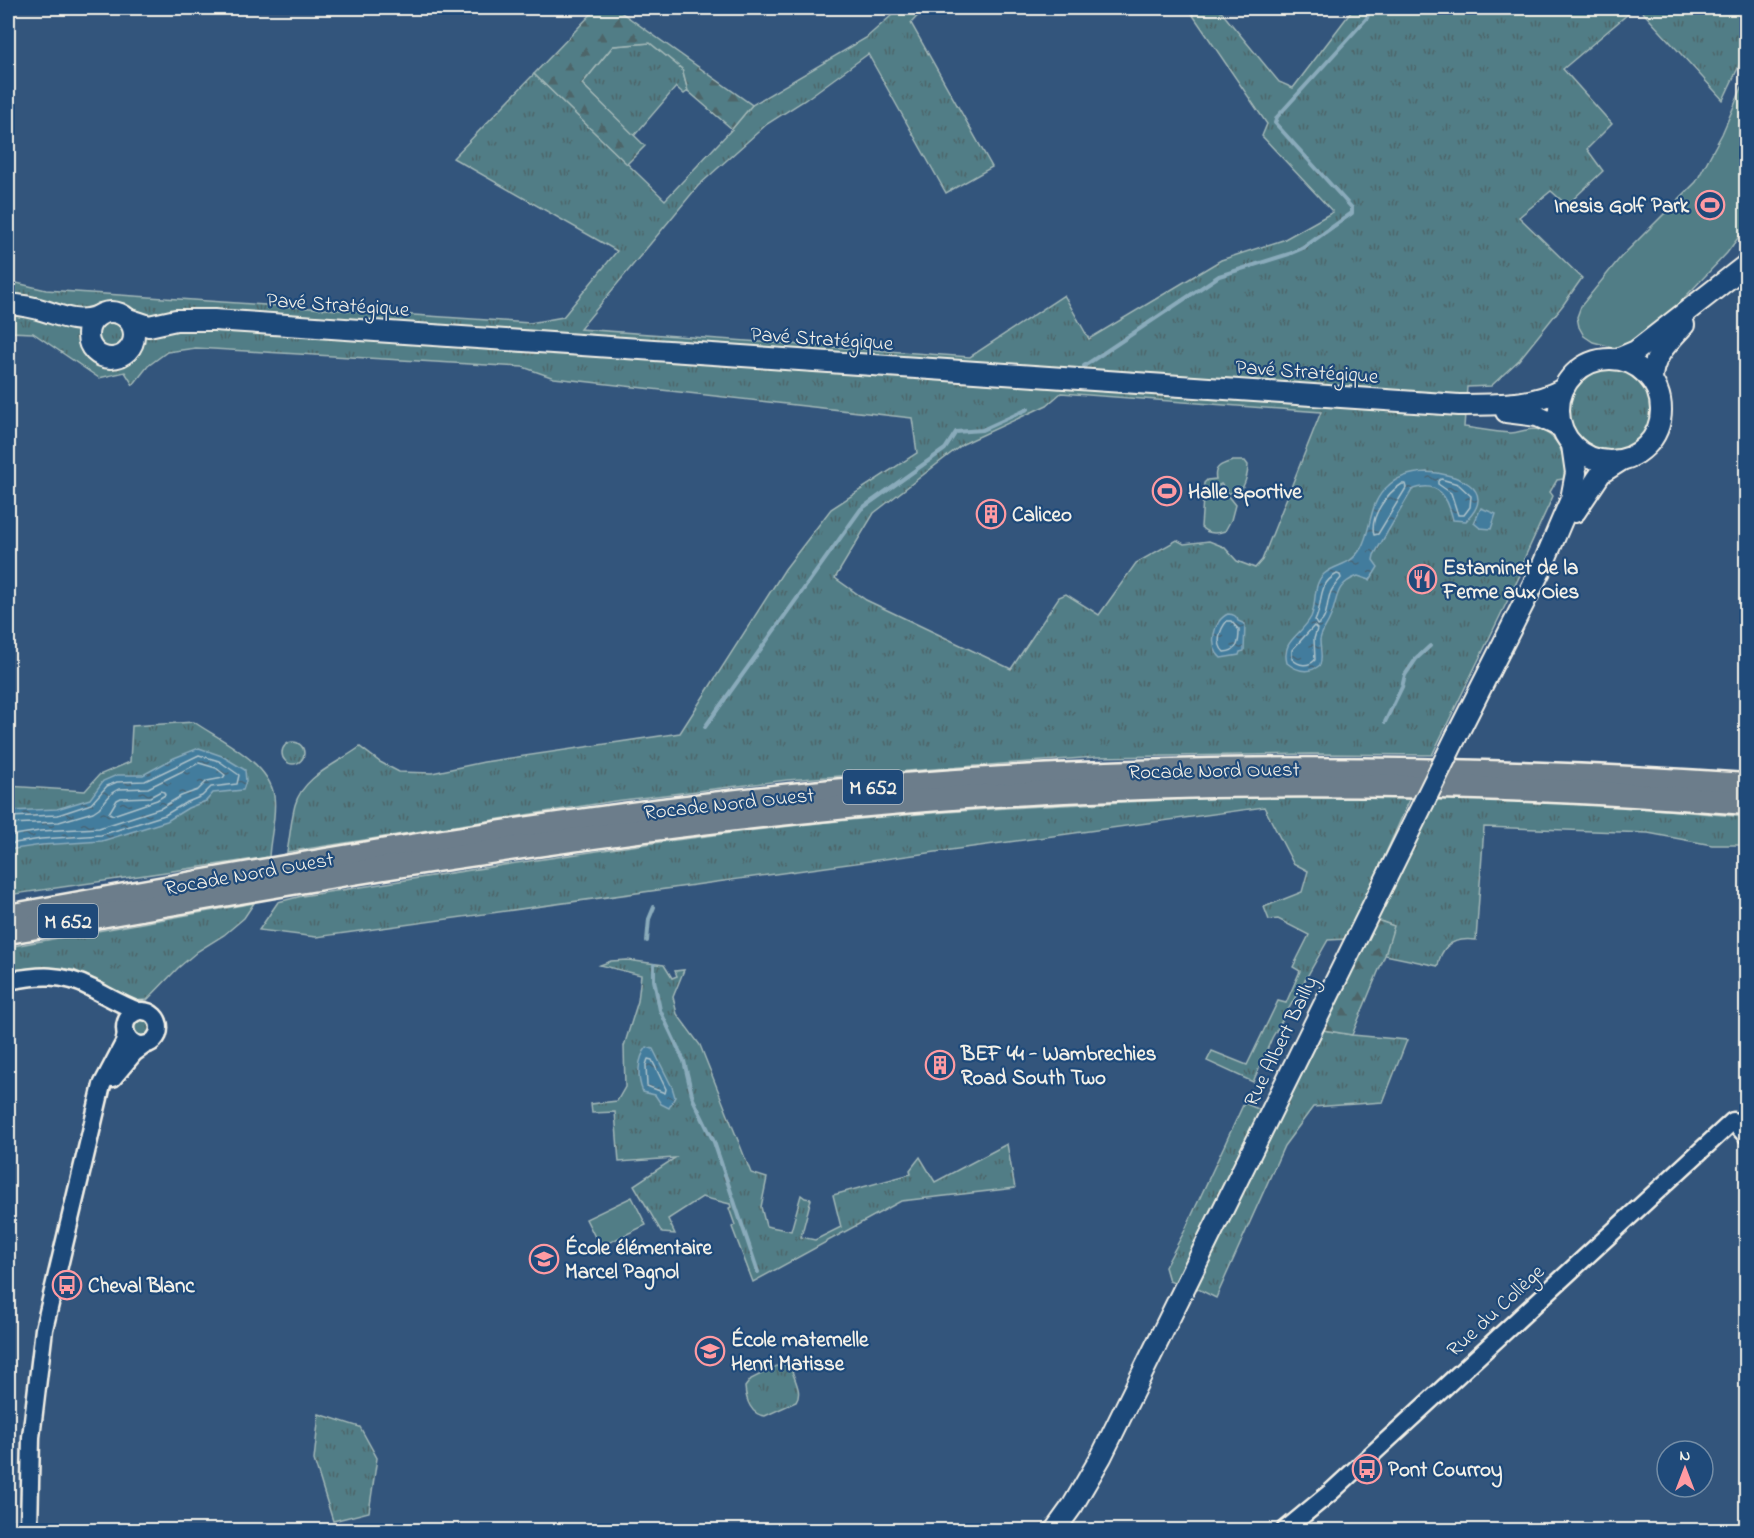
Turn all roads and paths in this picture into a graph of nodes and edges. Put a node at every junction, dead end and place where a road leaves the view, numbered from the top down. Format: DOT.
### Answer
graph roads {
  1 [pos="1744,267"];
  2 [pos="8,304"];
  3 [pos="38,309"];
  4 [pos="96,317"];
  5 [pos="128,319"];
  6 [pos="183,320"];
  7 [pos="131,346"];
  8 [pos="92,348"];
  9 [pos="1617,359"];
  10 [pos="1652,381"];
  11 [pos="1563,389"];
  12 [pos="1459,405"];
  13 [pos="1561,427"];
  14 [pos="1572,445"];
  15 [pos="1622,460"];
  16 [pos="1541,569"];
  17 [pos="1746,785"];
  18 [pos="1746,803"];
  19 [pos="252,872"];
  20 [pos="8,905"];
  21 [pos="8,916"];
  22 [pos="8,932"];
  23 [pos="8,981"];
  24 [pos="94,989"];
  25 [pos="138,1011"];
  26 [pos="126,1032"];
  27 [pos="145,1045"];
  28 [pos="98,1105"];
  29 [pos="1746,1135"];
  30 [pos="29,1530"];
  31 [pos="1055,1530"];
  32 [pos="1285,1530"];
  1 -- 9 [label="main road"];
  1 -- 10 [label="main road"];
  2 -- 3 [label="main road"];
  3 -- 4 [label="main road"];
  3 -- 8 [label="main road"];
  4 -- 5 [label="main road"];
  4 -- 8 [label="main road"];
  5 -- 6 [label="main road, Pavé Stratégique"];
  5 -- 7 [label="main road"];
  6 -- 7 [label="main road, Pavé Stratégique"];
  6 -- 12 [label="main road, Pavé Stratégique"];
  7 -- 8 [label="main road"];
  9 -- 10 [label="main road"];
  9 -- 11 [label="main road"];
  10 -- 15 [label="main road"];
  11 -- 12 [label="main road, Pavé Stratégique"];
  11 -- 13 [label="main road"];
  12 -- 13 [label="main road, Pavé Stratégique"];
  13 -- 14 [label="main road"];
  14 -- 15 [label="main road"];
  14 -- 16 [label="main road, Rue Albert Bailly"];
  15 -- 16 [label="main road, Rue Albert Bailly"];
  16 -- 31 [label="main road, Rue Albert Bailly, bridge"];
  17 -- 19 [label="highway, Rocade Nord Ouest / M 652"];
  18 -- 22 [label="highway, Rocade Nord Ouest / M 652"];
  19 -- 20 [label="highway"];
  19 -- 21 [label="highway, Rocade Nord Ouest / M 652"];
  23 -- 24 [label="street"];
  24 -- 25 [label="street"];
  24 -- 26 [label="street"];
  25 -- 26 [label="street"];
  25 -- 27 [label="street"];
  26 -- 27 [label="street"];
  26 -- 28 [label="street"];
  27 -- 28 [label="street"];
  28 -- 30 [label="street"];
  29 -- 32 [label="street, Rue du Collège"];
}
